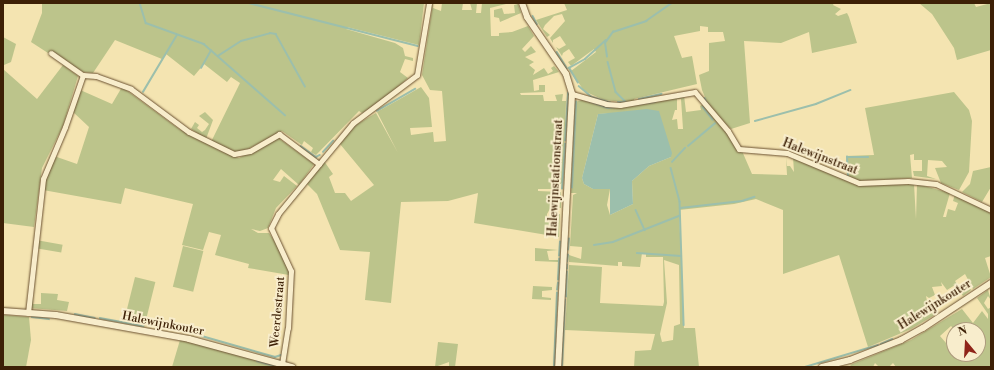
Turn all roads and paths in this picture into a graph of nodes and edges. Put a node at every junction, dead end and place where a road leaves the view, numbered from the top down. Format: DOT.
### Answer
graph roads {
  1 [pos="429,3"];
  2 [pos="522,3"];
  3 [pos="51,53"];
  4 [pos="83,74"];
  5 [pos="572,94"];
  6 [pos="319,164"];
  7 [pos="991,210"];
  8 [pos="991,283"];
  9 [pos="3,311"];
  10 [pos="28,312"];
  11 [pos="282,364"];
  12 [pos="292,367"];
  13 [pos="558,367"];
  14 [pos="822,367"];
  1 -- 6 [label="street"];
  2 -- 5 [label="street, Halewijnstationstraat"];
  3 -- 4 [label="street"];
  4 -- 6 [label="street"];
  4 -- 10 [label="street"];
  5 -- 7 [label="street, Halewijnstraat"];
  5 -- 13 [label="street, Halewijnstationstraat"];
  6 -- 11 [label="street, Weerdestraat"];
  8 -- 14 [label="street, Halewijnkouter"];
  9 -- 10 [label="street, Halewijnkouter"];
  10 -- 11 [label="street, Halewijnkouter"];
  11 -- 12 [label="street, Halewijnkouter"];
}
